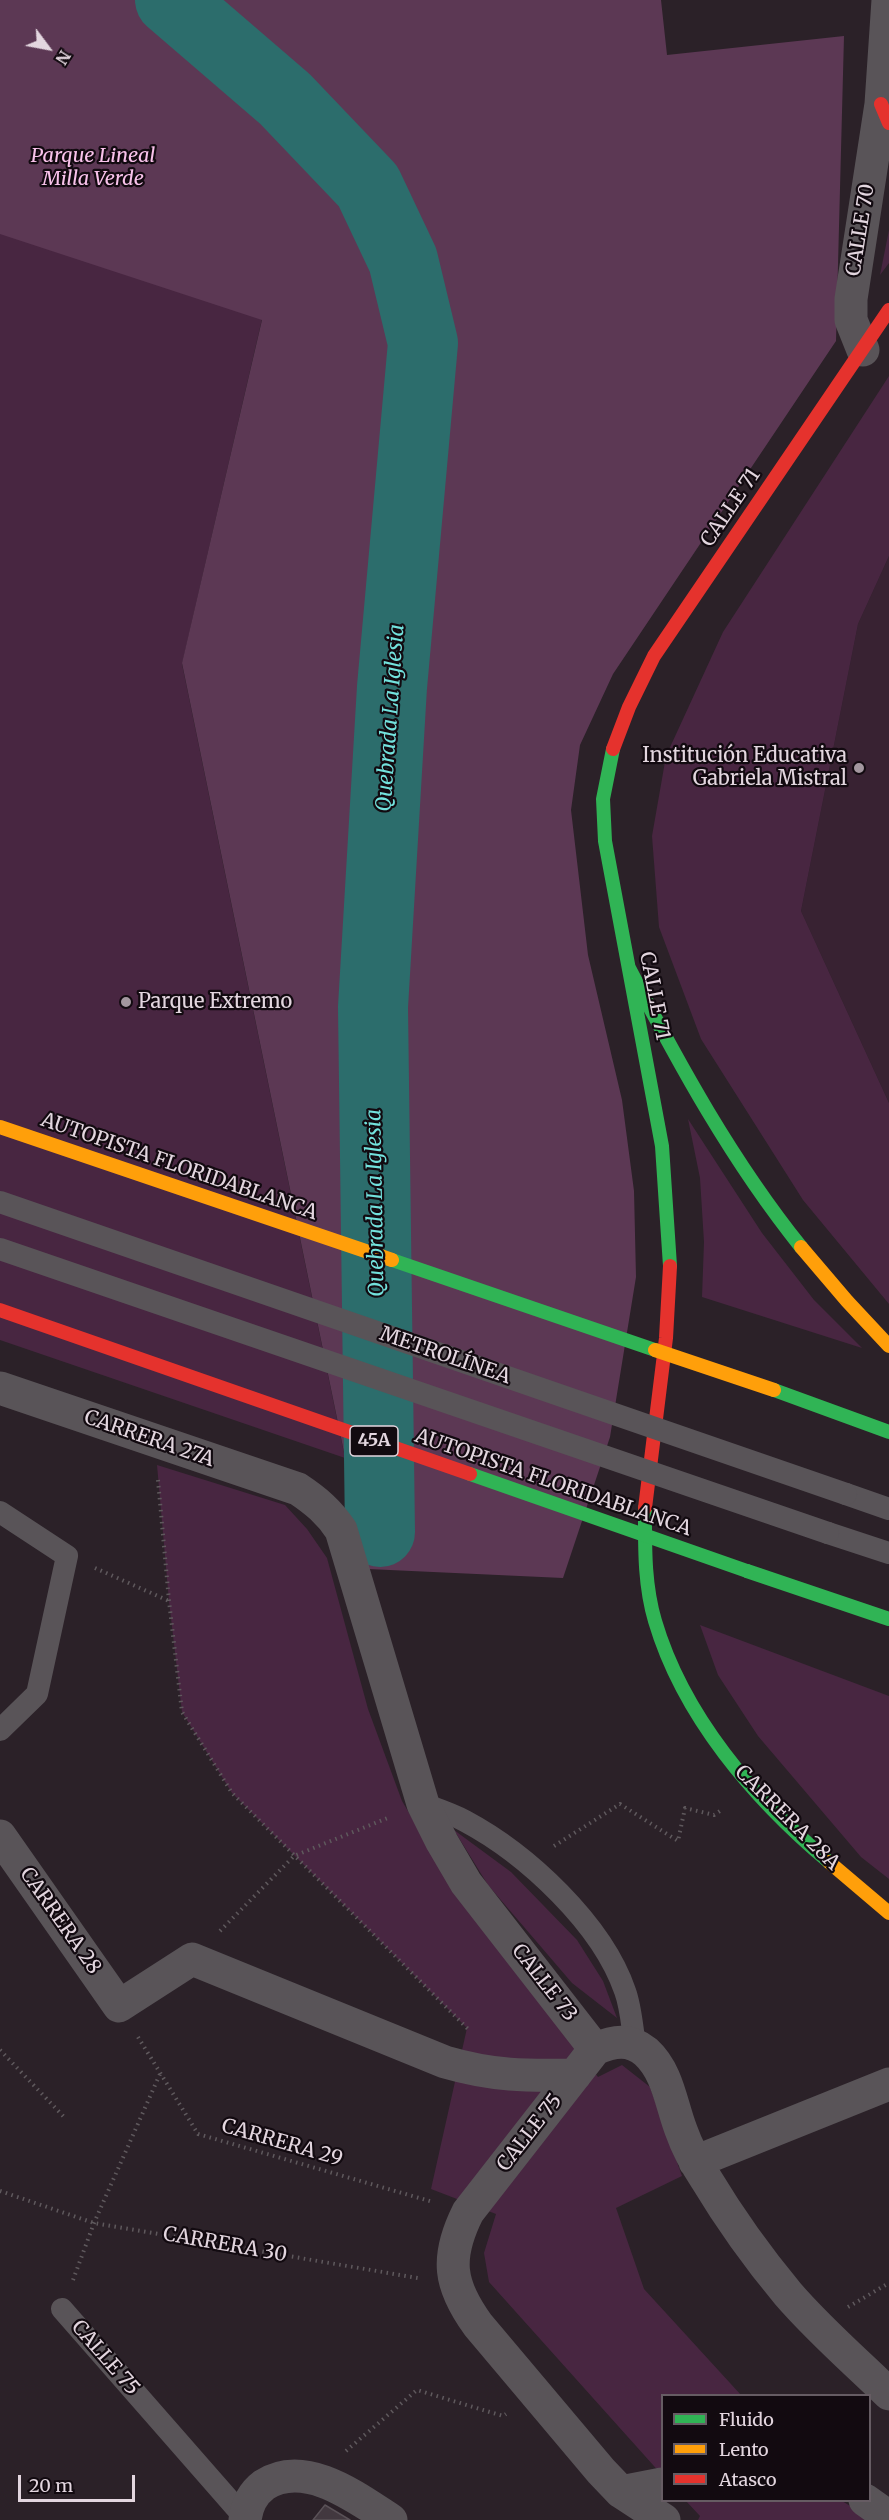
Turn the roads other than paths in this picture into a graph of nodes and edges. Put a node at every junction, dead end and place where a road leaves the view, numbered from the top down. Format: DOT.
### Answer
graph roads {
  1 [pos="888,0"];
  2 [pos="885,113"];
  3 [pos="889,310"];
  4 [pos="863,350"];
  5 [pos="628,968"];
  6 [pos="0,1127"];
  7 [pos="0,1202"];
  8 [pos="0,1249"];
  9 [pos="0,1310"];
  10 [pos="889,1346"];
  11 [pos="0,1388"];
  12 [pos="889,1432"];
  13 [pos="298,1489"];
  14 [pos="889,1509"];
  15 [pos="0,1512"];
  16 [pos="889,1553"];
  17 [pos="889,1619"];
  18 [pos="697,1711"];
  19 [pos="0,1730"];
  20 [pos="423,1804"];
  21 [pos="0,1836"];
  22 [pos="889,1913"];
  23 [pos="635,2045"];
  24 [pos="595,2049"];
  25 [pos="575,2075"];
  26 [pos="889,2084"];
  27 [pos="695,2162"];
  28 [pos="62,2309"];
  29 [pos="889,2394"];
  30 [pos="661,2484"];
  31 [pos="621,2492"];
  32 [pos="868,2502"];
  33 [pos="889,2517"];
  34 [pos="245,2519"];
  35 [pos="391,2520"];
  36 [pos="664,2520"];
  1 -- 2 [label="street, CALLE 70"];
  2 -- 4 [label="street, CALLE 70"];
  3 -- 4 [label="main road, CALLE 71"];
  4 -- 5 [label="main road, CALLE 71"];
  5 -- 10 [label="main road"];
  5 -- 18 [label="main road, CALLE 71"];
  6 -- 12 [label="main road, AUTOPISTA FLORIDABLANCA, bridge"];
  7 -- 14 [label="lane, METROLÍNEA, bridge"];
  8 -- 16 [label="lane, bridge"];
  9 -- 17 [label="main road, AUTOPISTA FLORIDABLANCA / 45A, bridge"];
  11 -- 13 [label="street, CARRERA 27A"];
  13 -- 20 [label="street, CALLE 73"];
  15 -- 19 [label="lane"];
  18 -- 22 [label="main road, CARRERA 28A"];
  20 -- 23 [label="lane"];
  20 -- 24 [label="street, CALLE 73"];
  21 -- 25 [label="street, CARRERA 28"];
  23 -- 24 [label="street"];
  23 -- 27 [label="street"];
  24 -- 25 [label="street, CALLE 75"];
  25 -- 31 [label="street, CALLE 75"];
  26 -- 27 [label="street"];
  27 -- 29 [label="street"];
  28 -- 34 [label="lane, CALLE 75"];
  30 -- 31 [label="street"];
  31 -- 36 [label="street"];
  32 -- 33 [label="street"];
  34 -- 35 [label="street"];
}
